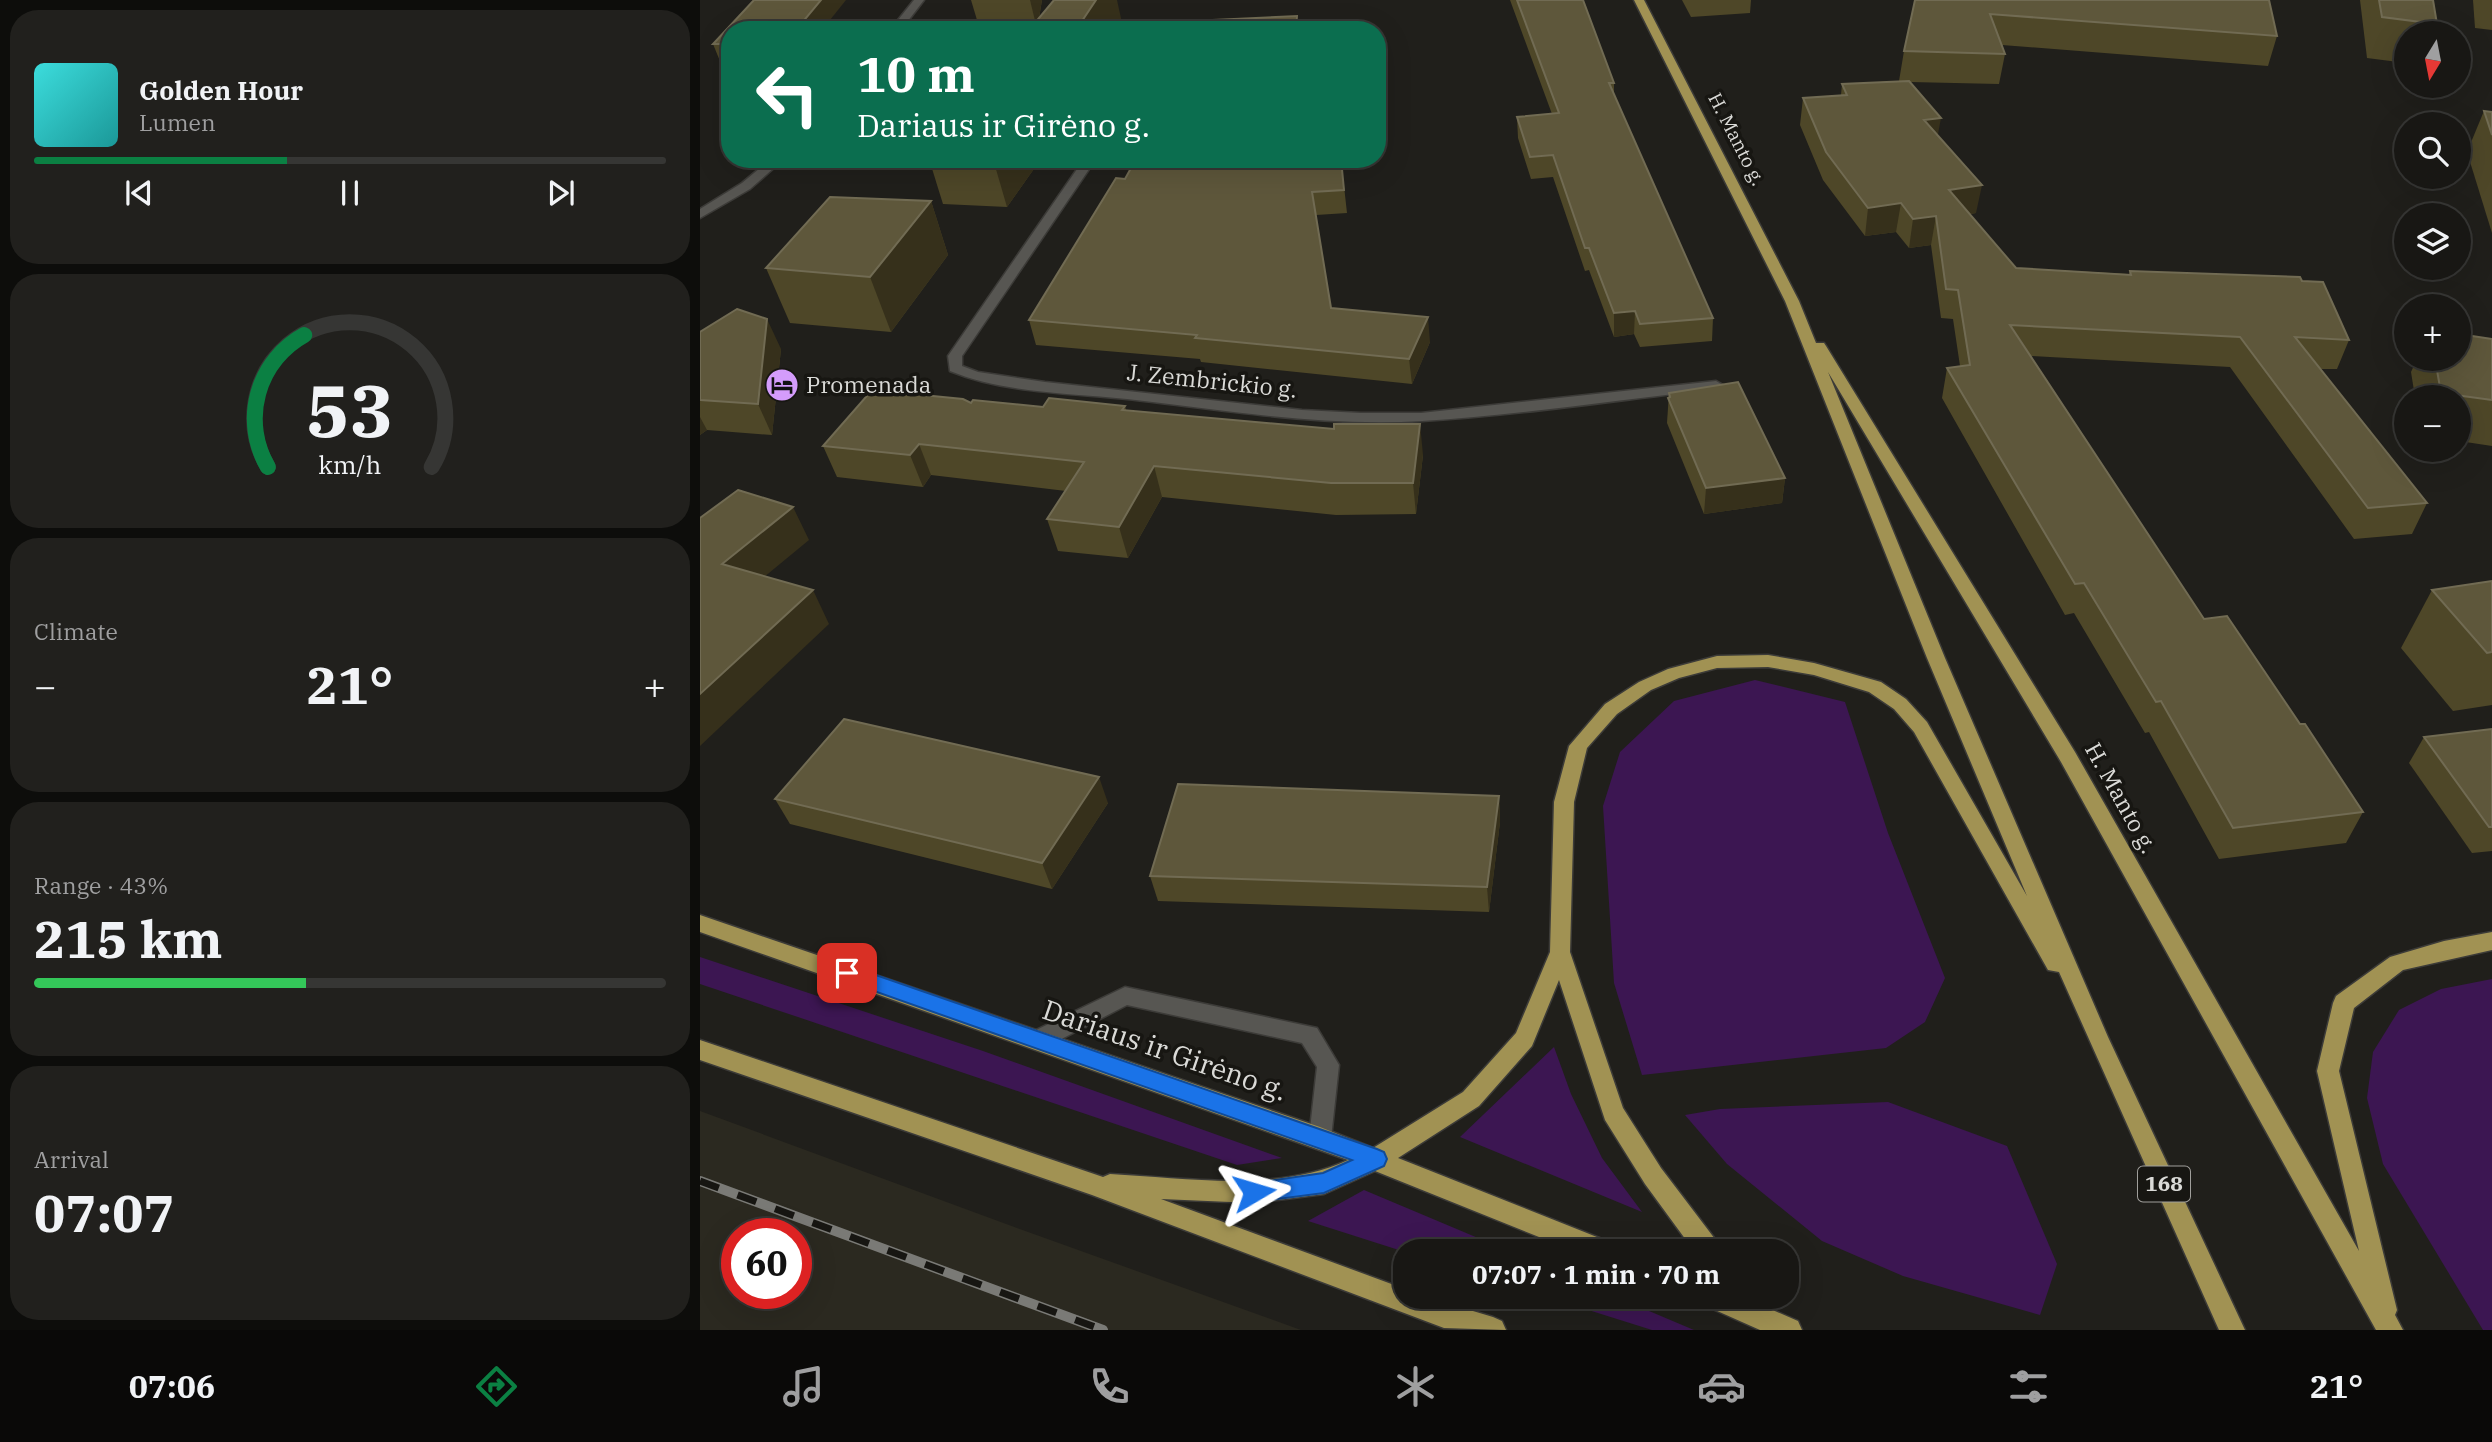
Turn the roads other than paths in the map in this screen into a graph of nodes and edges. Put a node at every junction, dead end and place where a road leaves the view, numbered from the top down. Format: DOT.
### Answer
graph roads {
  1 [pos="919,0"];
  2 [pos="1639,0"];
  3 [pos="902,21"];
  4 [pos="767,168"];
  5 [pos="1084,168"];
  6 [pos="700,214"];
  7 [pos="1792,301"];
  8 [pos="1716,385"];
  9 [pos="700,923"];
  10 [pos="2492,941"];
  11 [pos="1560,952"];
  12 [pos="2097,1037"];
  13 [pos="1040,1039"];
  14 [pos="700,1050"];
  15 [pos="1320,1138"];
  16 [pos="1377,1159"];
  17 [pos="1092,1184"];
  18 [pos="1574,1239"];
  19 [pos="1700,1239"];
  20 [pos="1755,1309"];
  21 [pos="1493,1330"];
  22 [pos="1789,1330"];
  23 [pos="2232,1330"];
  24 [pos="2390,1330"];
  1 -- 3 [label="street"];
  2 -- 7 [label="main road, H. Manto g. / 168"];
  4 -- 6 [label="street"];
  5 -- 8 [label="street, J. Zembrickio g."];
  7 -- 12 [label="main road, H. Manto g. / 168"];
  7 -- 24 [label="main road, H. Manto g. / 168"];
  9 -- 13 [label="main road, Dariaus ir Girėno g."];
  10 -- 24 [label="main road"];
  11 -- 12 [label="main road"];
  11 -- 16 [label="main road"];
  11 -- 19 [label="main road"];
  12 -- 23 [label="main road, H. Manto g. / 168"];
  13 -- 15 [label="main road, Dariaus ir Girėno g."];
  13 -- 15 [label="street"];
  14 -- 17 [label="main road"];
  15 -- 16 [label="main road, Dariaus ir Girėno g."];
  16 -- 17 [label="main road"];
  16 -- 18 [label="main road, Dariaus ir Girėno g."];
  17 -- 21 [label="main road"];
  20 -- 22 [label="main road"];
}
